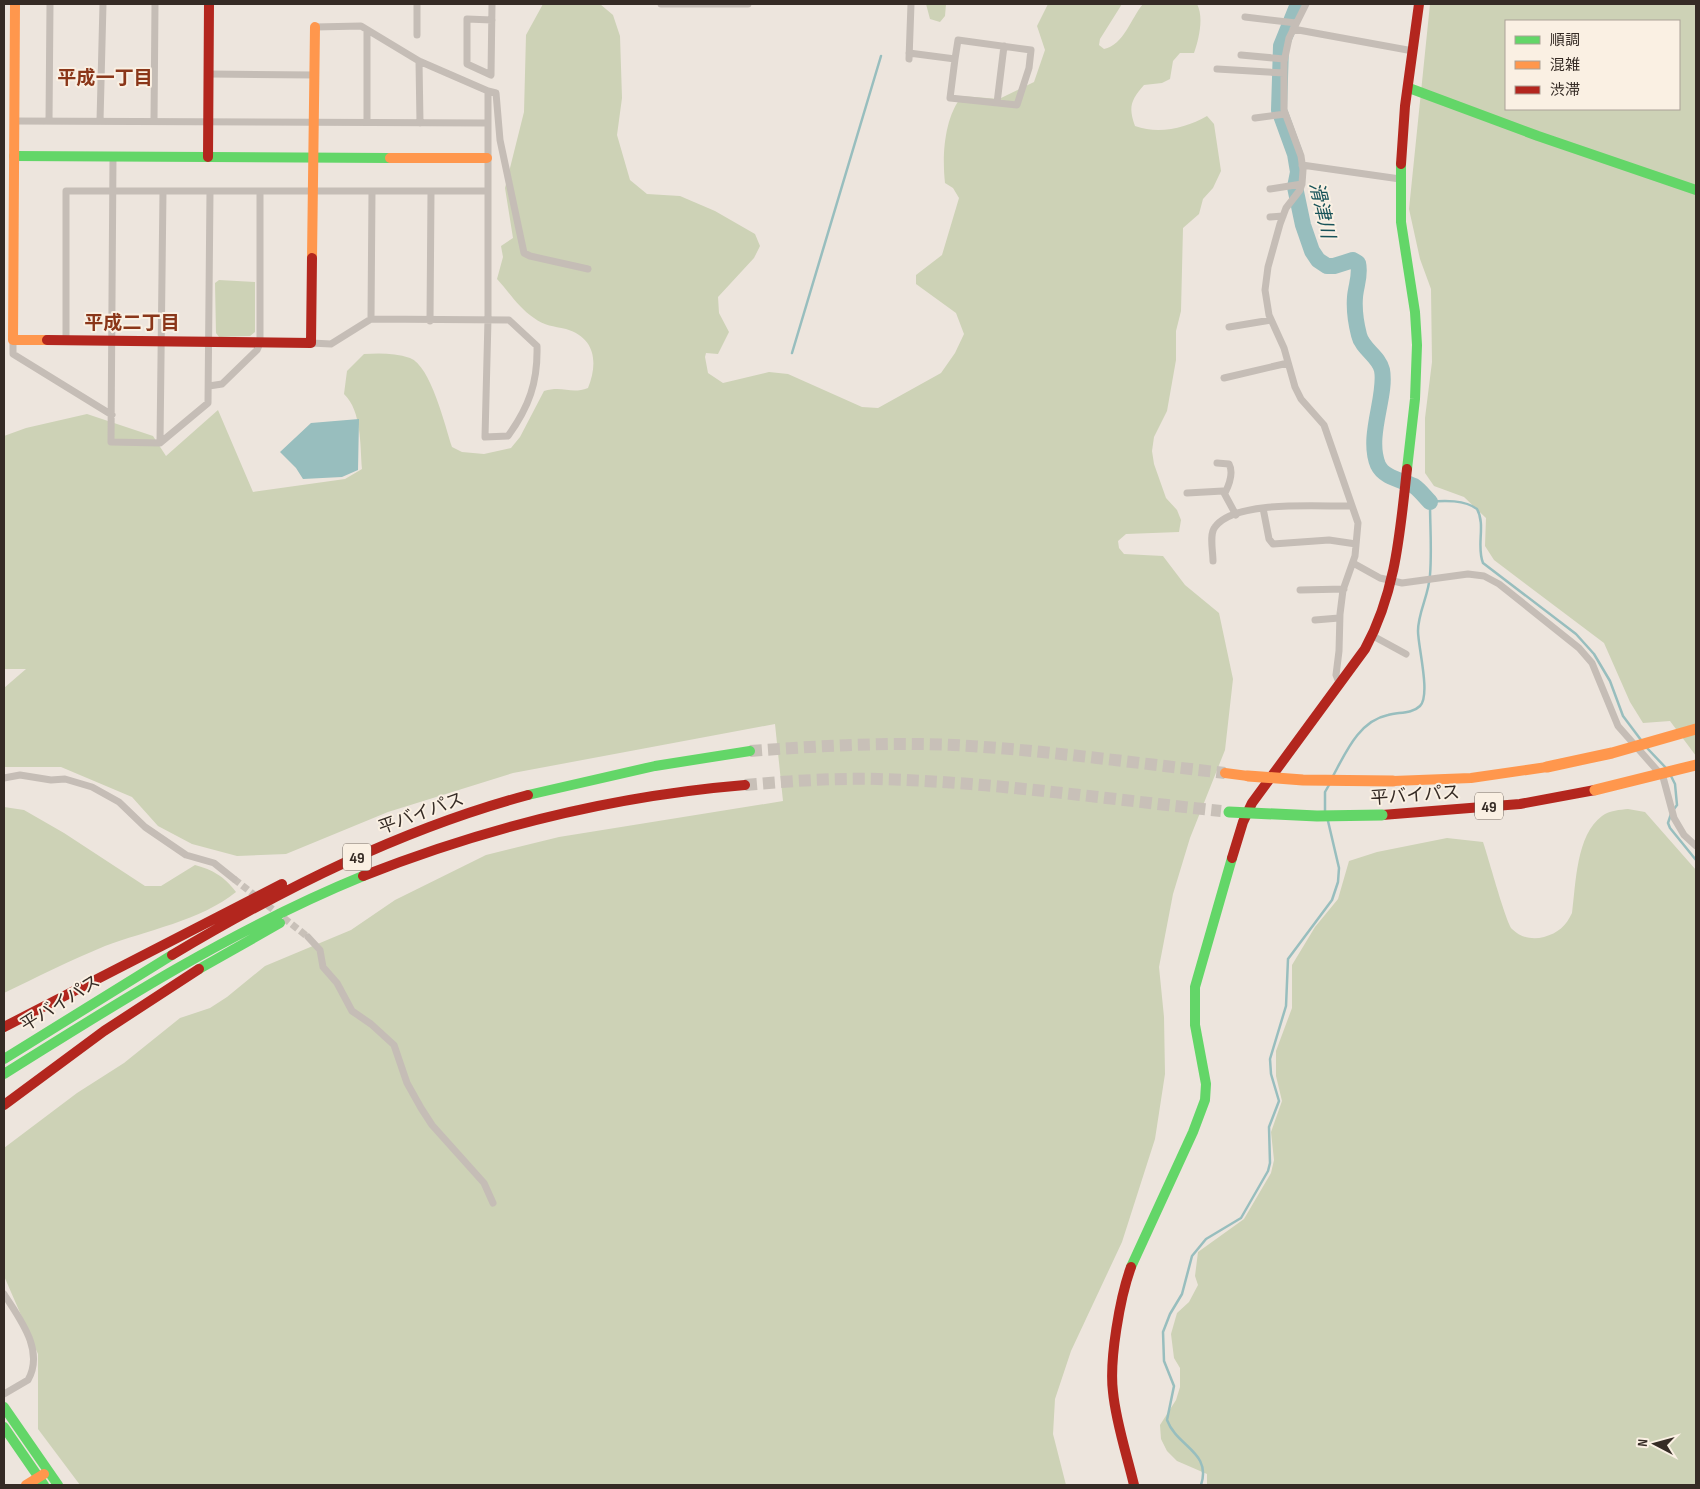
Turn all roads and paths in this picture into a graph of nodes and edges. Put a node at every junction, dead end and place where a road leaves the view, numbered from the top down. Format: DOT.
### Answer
graph roads {
  1 [pos="15,4"];
  2 [pos="50,4"];
  3 [pos="103,4"];
  4 [pos="155,4"];
  5 [pos="209,4"];
  6 [pos="417,4"];
  7 [pos="492,4"];
  8 [pos="661,4"];
  9 [pos="707,4"];
  10 [pos="748,4"];
  11 [pos="911,4"];
  12 [pos="1306,4"];
  13 [pos="1420,4"];
  14 [pos="1245,18"];
  15 [pos="492,20"];
  16 [pos="1295,26"];
  17 [pos="315,27"];
  18 [pos="367,30"];
  19 [pos="417,36"];
  20 [pos="1004,46"];
  21 [pos="1413,51"];
  22 [pos="1241,55"];
  23 [pos="955,59"];
  24 [pos="1284,59"];
  25 [pos="420,61"];
  26 [pos="1217,69"];
  27 [pos="1284,73"];
  28 [pos="209,74"];
  29 [pos="314,75"];
  30 [pos="1409,88"];
  31 [pos="488,91"];
  32 [pos="997,103"];
  33 [pos="1285,114"];
  34 [pos="1255,118"];
  35 [pos="14,121"];
  36 [pos="49,121"];
  37 [pos="100,121"];
  38 [pos="154,121"];
  39 [pos="209,121"];
  40 [pos="314,122"];
  41 [pos="367,122"];
  42 [pos="420,122"];
  43 [pos="488,123"];
  44 [pos="14,156"];
  45 [pos="113,156"];
  46 [pos="208,157"];
  47 [pos="314,157"];
  48 [pos="487,158"];
  49 [pos="1302,165"];
  50 [pos="1400,180"];
  51 [pos="1302,184"];
  52 [pos="1270,189"];
  53 [pos="1696,190"];
  54 [pos="112,191"];
  55 [pos="162,191"];
  56 [pos="210,191"];
  57 [pos="260,191"];
  58 [pos="313,191"];
  59 [pos="372,191"];
  60 [pos="431,191"];
  61 [pos="486,191"];
  62 [pos="1283,216"];
  63 [pos="1270,217"];
  64 [pos="588,269"];
  65 [pos="488,319"];
  66 [pos="371,320"];
  67 [pos="1271,320"];
  68 [pos="430,321"];
  69 [pos="1230,327"];
  70 [pos="13,340"];
  71 [pos="66,341"];
  72 [pos="112,341"];
  73 [pos="161,342"];
  74 [pos="209,342"];
  75 [pos="260,343"];
  76 [pos="311,343"];
  77 [pos="1288,364"];
  78 [pos="1224,378"];
  79 [pos="209,386"];
  80 [pos="112,415"];
  81 [pos="160,443"];
  82 [pos="1217,463"];
  83 [pos="1187,493"];
  84 [pos="1225,493"];
  85 [pos="1352,506"];
  86 [pos="1263,508"];
  87 [pos="1236,515"];
  88 [pos="1356,544"];
  89 [pos="1213,560"];
  90 [pos="1353,564"];
  91 [pos="1392,581"];
  92 [pos="1344,589"];
  93 [pos="1300,590"];
  94 [pos="1340,618"];
  95 [pos="1315,620"];
  96 [pos="1373,636"];
  97 [pos="1406,654"];
  98 [pos="1340,684"];
  99 [pos="1696,729"];
  100 [pos="750,751"];
  101 [pos="1696,766"];
  102 [pos="1225,773"];
  103 [pos="4,778"];
  104 [pos="745,785"];
  105 [pos="506,801"];
  106 [pos="1225,812"];
  107 [pos="1696,846"];
  108 [pos="393,864"];
  109 [pos="234,879"];
  110 [pos="308,937"];
  111 [pos="4,1027"];
  112 [pos="4,1059"];
  113 [pos="4,1074"];
  114 [pos="4,1105"];
  115 [pos="493,1203"];
  116 [pos="4,1294"];
  117 [pos="4,1394"];
  118 [pos="4,1406"];
  119 [pos="4,1427"];
  120 [pos="49,1471"];
  121 [pos="41,1482"];
  122 [pos="26,1485"];
  123 [pos="58,1485"];
  124 [pos="1134,1485"];
  1 -- 35 [label="main road"];
  2 -- 36 [label="street"];
  3 -- 37 [label="street"];
  4 -- 38 [label="street"];
  5 -- 28 [label="main road"];
  6 -- 19 [label="street"];
  7 -- 15 [label="street"];
  8 -- 9 [label="street"];
  9 -- 10 [label="street"];
  11 -- 23 [label="street"];
  12 -- 16 [label="street"];
  13 -- 21 [label="main road"];
  14 -- 16 [label="street"];
  15 -- 15 [label="street"];
  16 -- 21 [label="street"];
  16 -- 24 [label="street"];
  17 -- 18 [label="street"];
  17 -- 29 [label="main road"];
  18 -- 25 [label="street"];
  18 -- 41 [label="street"];
  20 -- 23 [label="street"];
  20 -- 32 [label="street"];
  20 -- 32 [label="street"];
  21 -- 30 [label="main road"];
  22 -- 24 [label="street"];
  23 -- 32 [label="street"];
  24 -- 27 [label="street"];
  25 -- 31 [label="street"];
  25 -- 42 [label="street"];
  26 -- 27 [label="street"];
  27 -- 33 [label="street"];
  28 -- 29 [label="street"];
  28 -- 39 [label="main road"];
  29 -- 40 [label="main road"];
  30 -- 50 [label="main road"];
  30 -- 53 [label="main road"];
  31 -- 43 [label="street"];
  31 -- 64 [label="street"];
  33 -- 34 [label="street"];
  33 -- 49 [label="street"];
  35 -- 36 [label="street"];
  35 -- 44 [label="main road"];
  36 -- 37 [label="street"];
  37 -- 38 [label="street"];
  38 -- 39 [label="street"];
  39 -- 40 [label="street"];
  39 -- 46 [label="main road"];
  40 -- 41 [label="street"];
  40 -- 47 [label="main road"];
  41 -- 42 [label="street"];
  42 -- 43 [label="street"];
  43 -- 48 [label="street"];
  44 -- 45 [label="main road"];
  44 -- 70 [label="main road"];
  45 -- 46 [label="main road"];
  45 -- 54 [label="street"];
  46 -- 47 [label="main road"];
  47 -- 48 [label="main road"];
  47 -- 58 [label="main road"];
  48 -- 61 [label="street"];
  49 -- 50 [label="street"];
  49 -- 51 [label="street"];
  50 -- 91 [label="main road"];
  51 -- 52 [label="street"];
  51 -- 62 [label="street"];
  54 -- 55 [label="street"];
  54 -- 71 [label="street"];
  54 -- 72 [label="street"];
  55 -- 56 [label="street"];
  55 -- 73 [label="street"];
  56 -- 57 [label="street"];
  56 -- 74 [label="street"];
  57 -- 58 [label="street"];
  57 -- 75 [label="street"];
  58 -- 59 [label="street"];
  58 -- 76 [label="main road"];
  59 -- 60 [label="street"];
  59 -- 66 [label="street"];
  60 -- 61 [label="street"];
  60 -- 68 [label="street"];
  61 -- 65 [label="street"];
  62 -- 63 [label="street"];
  62 -- 67 [label="street"];
  65 -- 65 [label="street"];
  65 -- 68 [label="street"];
  66 -- 68 [label="street"];
  66 -- 76 [label="street"];
  67 -- 69 [label="street"];
  67 -- 77 [label="street"];
  70 -- 71 [label="main road"];
  70 -- 80 [label="street"];
  71 -- 72 [label="main road"];
  72 -- 73 [label="main road"];
  72 -- 80 [label="street"];
  73 -- 74 [label="main road"];
  73 -- 81 [label="street"];
  74 -- 75 [label="main road"];
  74 -- 79 [label="street"];
  75 -- 76 [label="main road"];
  75 -- 79 [label="street"];
  77 -- 78 [label="street"];
  77 -- 85 [label="street"];
  79 -- 81 [label="street"];
  80 -- 81 [label="street"];
  82 -- 84 [label="street"];
  83 -- 84 [label="street"];
  84 -- 87 [label="street"];
  85 -- 86 [label="street"];
  85 -- 88 [label="street"];
  86 -- 87 [label="street"];
  86 -- 88 [label="street"];
  87 -- 89 [label="street"];
  88 -- 90 [label="street"];
  90 -- 91 [label="street"];
  90 -- 92 [label="street"];
  91 -- 96 [label="main road"];
  91 -- 107 [label="street"];
  92 -- 93 [label="street"];
  92 -- 94 [label="street"];
  94 -- 95 [label="street"];
  94 -- 98 [label="street"];
  96 -- 97 [label="street"];
  96 -- 98 [label="main road"];
  98 -- 124 [label="main road"];
  99 -- 102 [label="main road, 平バイパス / 49, bridge"];
  100 -- 105 [label="main road, 平バイパス / 49"];
  101 -- 106 [label="main road, 平バイパス / 49, bridge"];
  103 -- 109 [label="street"];
  104 -- 108 [label="main road, 平バイパス / 49"];
  105 -- 111 [label="main road"];
  105 -- 112 [label="main road, 平バイパス / 49"];
  108 -- 113 [label="main road, 平バイパス / 49"];
  108 -- 114 [label="main road"];
  110 -- 115 [label="street"];
  116 -- 117 [label="street"];
  118 -- 120 [label="main road"];
  119 -- 121 [label="main road"];
  120 -- 121 [label="main road"];
  120 -- 123 [label="main road"];
  121 -- 122 [label="main road"];
}
